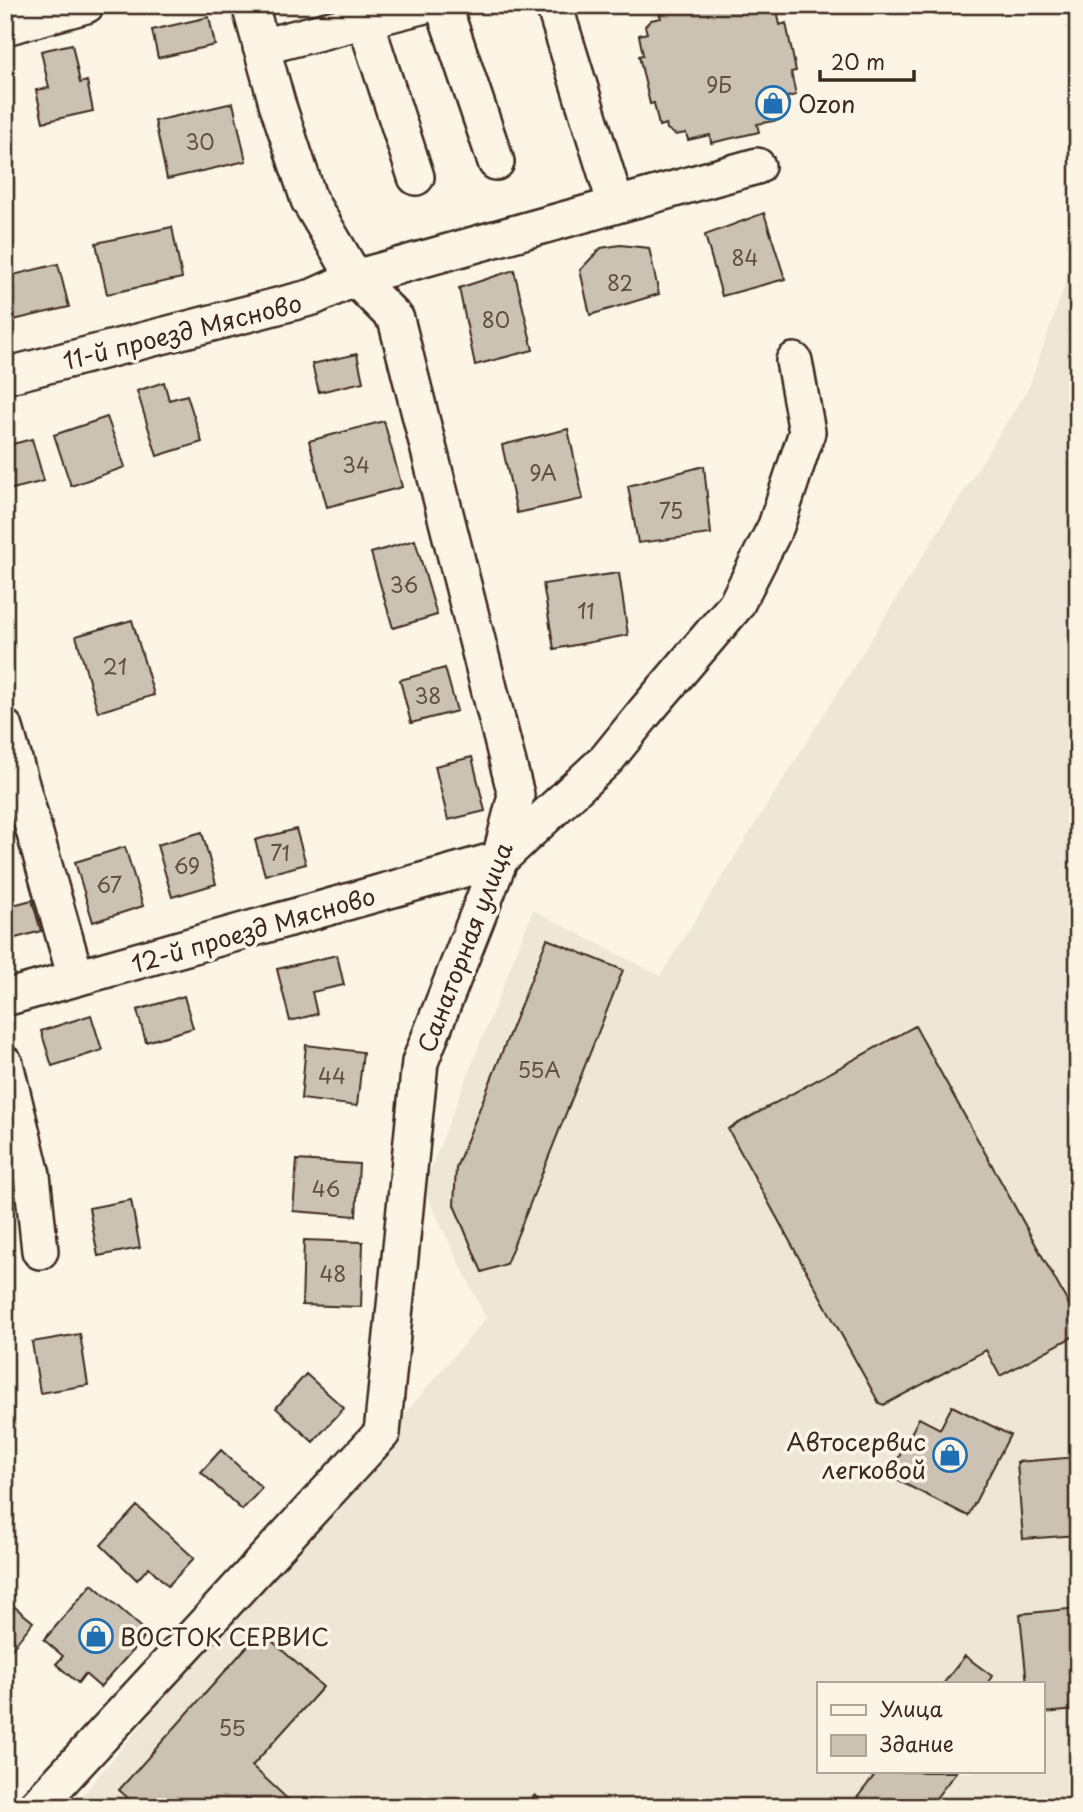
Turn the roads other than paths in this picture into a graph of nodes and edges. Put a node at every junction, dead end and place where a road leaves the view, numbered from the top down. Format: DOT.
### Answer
graph roads {
  1 [pos="86,5"];
  2 [pos="250,5"];
  3 [pos="425,5"];
  4 [pos="443,5"];
  5 [pos="554,5"];
  6 [pos="365,20"];
  7 [pos="5,27"];
  8 [pos="261,47"];
  9 [pos="496,162"];
  10 [pos="757,166"];
  11 [pos="416,177"];
  12 [pos="616,205"];
  13 [pos="355,278"];
  14 [pos="794,361"];
  15 [pos="5,376"];
  16 [pos="5,728"];
  17 [pos="500,859"];
  18 [pos="76,978"];
  19 [pos="5,998"];
  20 [pos="5,1064"];
  21 [pos="40,1251"];
  22 [pos="36,1807"];
  1 -- 7 [label="street"];
  2 -- 8 [label="street, Санаторная улица"];
  3 -- 6 [label="street"];
  4 -- 9 [label="street"];
  5 -- 12 [label="street"];
  6 -- 8 [label="street"];
  6 -- 11 [label="street"];
  8 -- 13 [label="street, Санаторная улица"];
  10 -- 12 [label="street, 11-й проезд Мясново"];
  12 -- 13 [label="street, 11-й проезд Мясново"];
  13 -- 15 [label="street, 11-й проезд Мясново"];
  13 -- 17 [label="street, Санаторная улица"];
  14 -- 17 [label="street"];
  16 -- 18 [label="street"];
  17 -- 18 [label="street, 12-й проезд Мясново"];
  17 -- 22 [label="street, Санаторная улица"];
  18 -- 19 [label="street, 12-й проезд Мясново"];
  20 -- 21 [label="street"];
}
